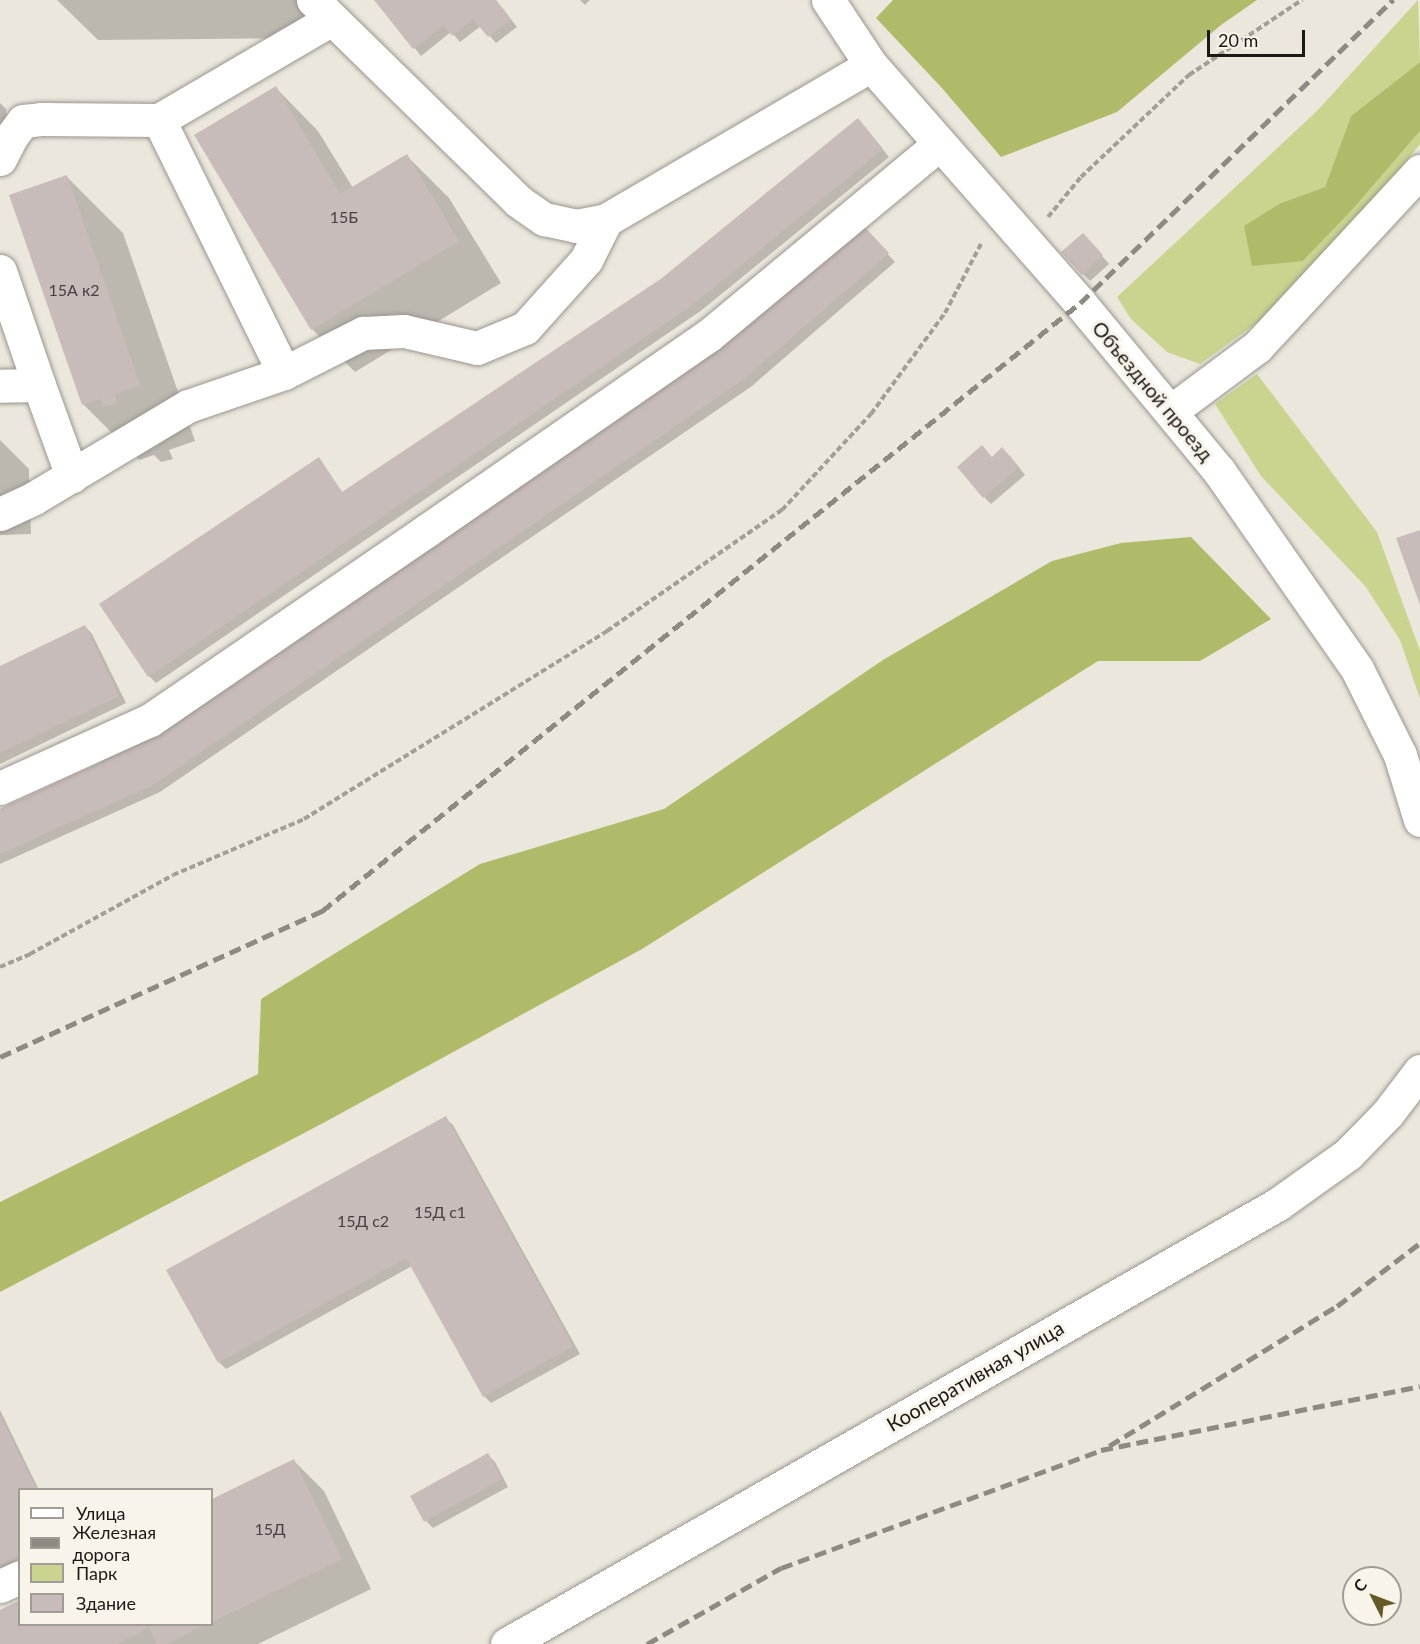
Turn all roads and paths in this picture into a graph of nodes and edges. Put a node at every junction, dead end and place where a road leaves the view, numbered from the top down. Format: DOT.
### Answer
graph roads {
  1 [pos="828,0"];
  2 [pos="1302,0"];
  3 [pos="323,9"];
  4 [pos="871,65"];
  5 [pos="159,120"];
  6 [pos="939,144"];
  7 [pos="0,159"];
  8 [pos="1420,171"];
  9 [pos="998,211"];
  10 [pos="606,220"];
  11 [pos="1026,242"];
  12 [pos="0,271"];
  13 [pos="284,373"];
  14 [pos="39,385"];
  15 [pos="0,386"];
  16 [pos="1171,411"];
  17 [pos="72,476"];
  18 [pos="0,514"];
  19 [pos="0,788"];
  20 [pos="1420,820"];
  21 [pos="0,967"];
  22 [pos="1419,1074"];
  23 [pos="18,1577"];
  24 [pos="0,1586"];
  25 [pos="507,1644"];
  1 -- 4 [label="main road, Объездной проезд"];
  2 -- 11 [label="path"];
  3 -- 5 [label="main road"];
  3 -- 10 [label="main road"];
  4 -- 6 [label="main road, Объездной проезд"];
  4 -- 10 [label="main road"];
  5 -- 7 [label="main road"];
  5 -- 13 [label="main road"];
  6 -- 9 [label="main road, Объездной проезд"];
  6 -- 19 [label="main road"];
  8 -- 16 [label="main road"];
  9 -- 11 [label="main road, Объездной проезд"];
  9 -- 21 [label="path"];
  10 -- 13 [label="main road"];
  11 -- 16 [label="main road, Объездной проезд"];
  12 -- 14 [label="main road"];
  13 -- 17 [label="main road"];
  14 -- 15 [label="main road"];
  14 -- 17 [label="main road"];
  16 -- 20 [label="main road, Объездной проезд"];
  17 -- 18 [label="main road"];
  22 -- 25 [label="main road, Кооперативная улица"];
  23 -- 24 [label="main road"];
}
